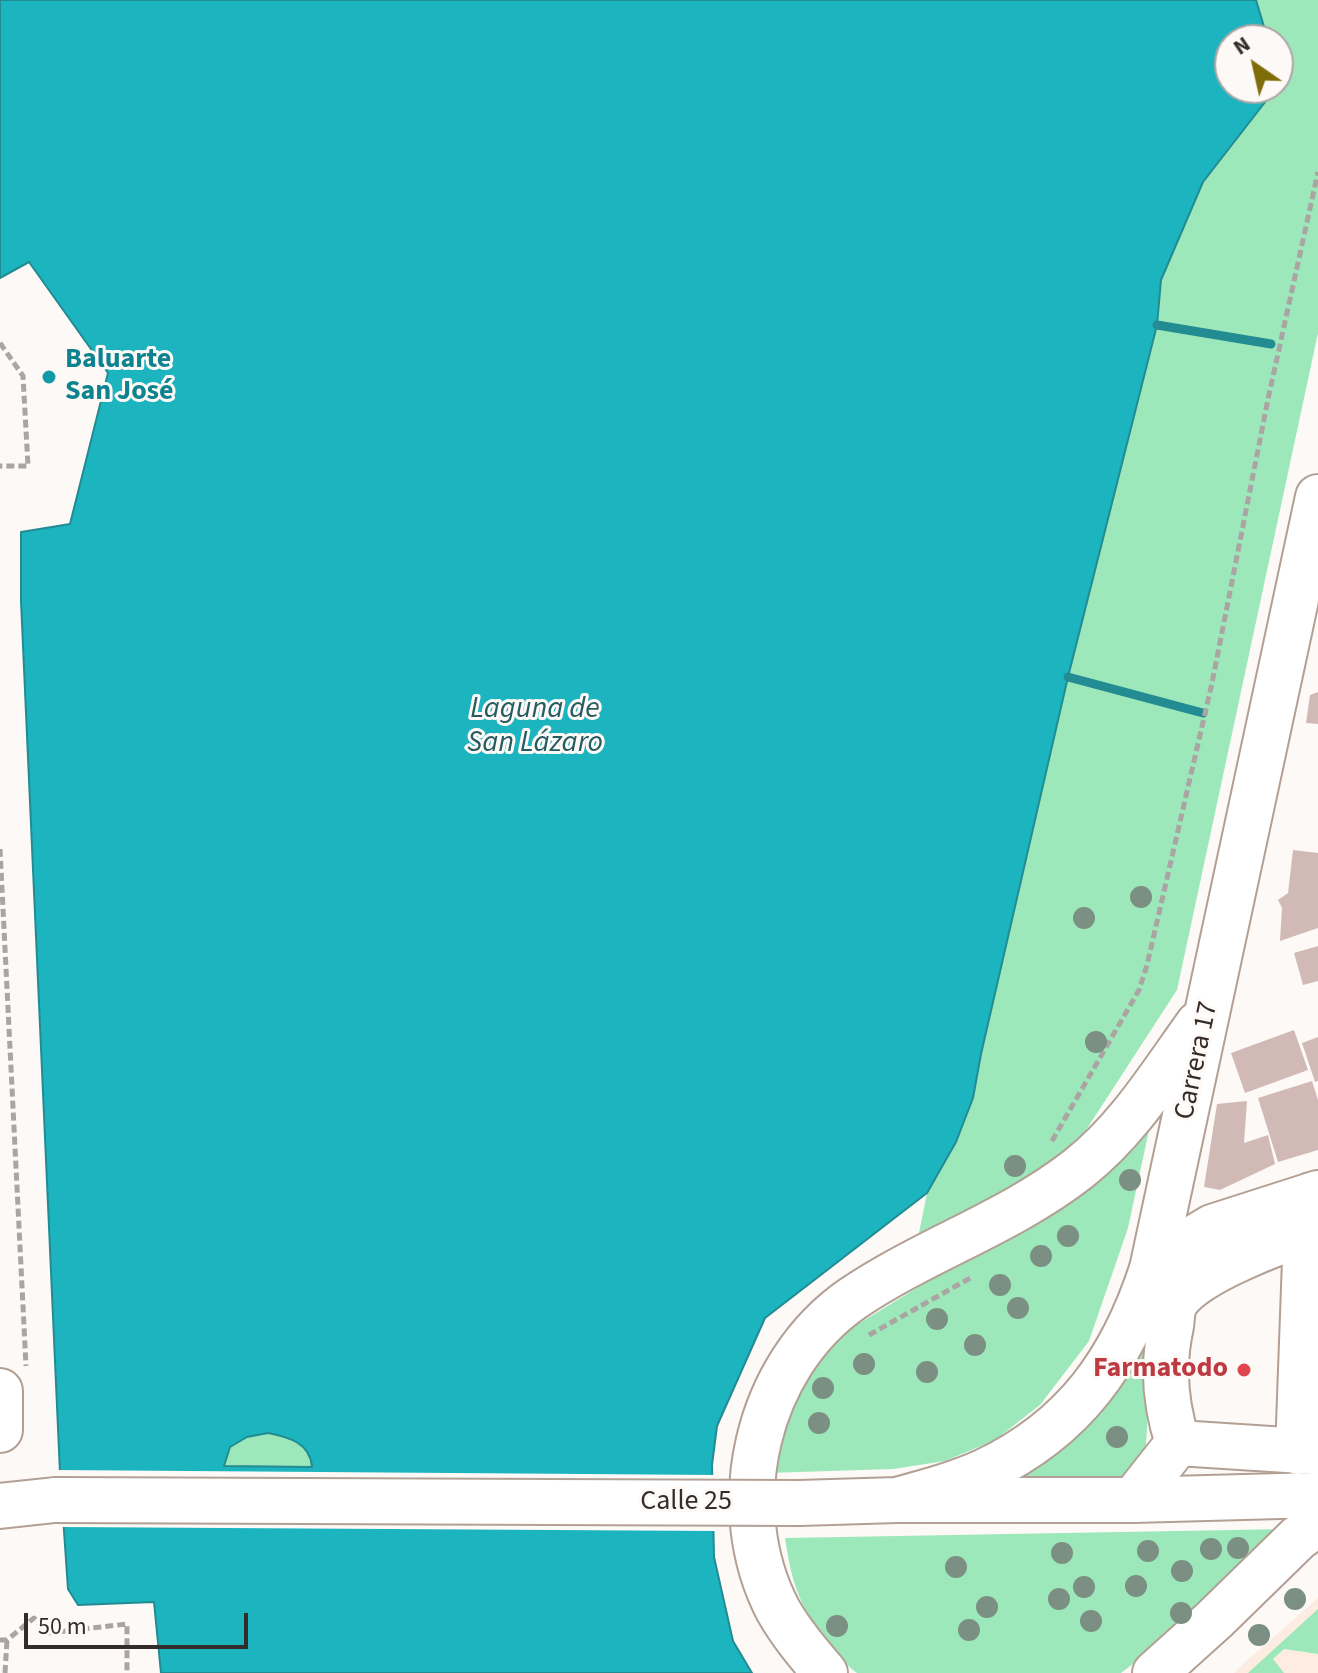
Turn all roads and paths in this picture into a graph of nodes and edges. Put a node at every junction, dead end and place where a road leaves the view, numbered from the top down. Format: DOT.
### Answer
graph roads {
  1 [pos="1318,172"];
  2 [pos="0,343"];
  3 [pos="0,466"];
  4 [pos="1318,497"];
  5 [pos="1200,735"];
  6 [pos="0,849"];
  7 [pos="1209,1009"];
  8 [pos="1313,1212"];
  9 [pos="1152,1269"];
  10 [pos="982,1271"];
  11 [pos="864,1338"];
  12 [pos="13,1380"];
  13 [pos="0,1430"];
  14 [pos="1178,1443"];
  15 [pos="1308,1452"];
  16 [pos="1318,1495"];
  17 [pos="19,1499"];
  18 [pos="897,1500"];
  19 [pos="1133,1500"];
  20 [pos="1318,1524"];
  21 [pos="4,1640"];
  22 [pos="5,1673"];
  23 [pos="127,1673"];
  24 [pos="825,1673"];
  25 [pos="1155,1673"];
  1 -- 5 [label="path"];
  2 -- 3 [label="path"];
  4 -- 7 [label="main road, Carrera 17"];
  6 -- 12 [label="path"];
  7 -- 9 [label="main road, Carrera 17"];
  7 -- 24 [label="main road"];
  8 -- 9 [label="main road"];
  8 -- 14 [label="main road"];
  8 -- 15 [label="main road"];
  9 -- 18 [label="main road, Carrera 17"];
  10 -- 11 [label="path"];
  12 -- 13 [label="main road"];
  14 -- 15 [label="main road"];
  14 -- 19 [label="main road"];
  16 -- 19 [label="main road, Calle 25"];
  17 -- 18 [label="main road, Calle 25, bridge"];
  18 -- 19 [label="main road, Calle 25"];
  20 -- 25 [label="main road"];
  21 -- 22 [label="path"];
  21 -- 23 [label="path"];
}
